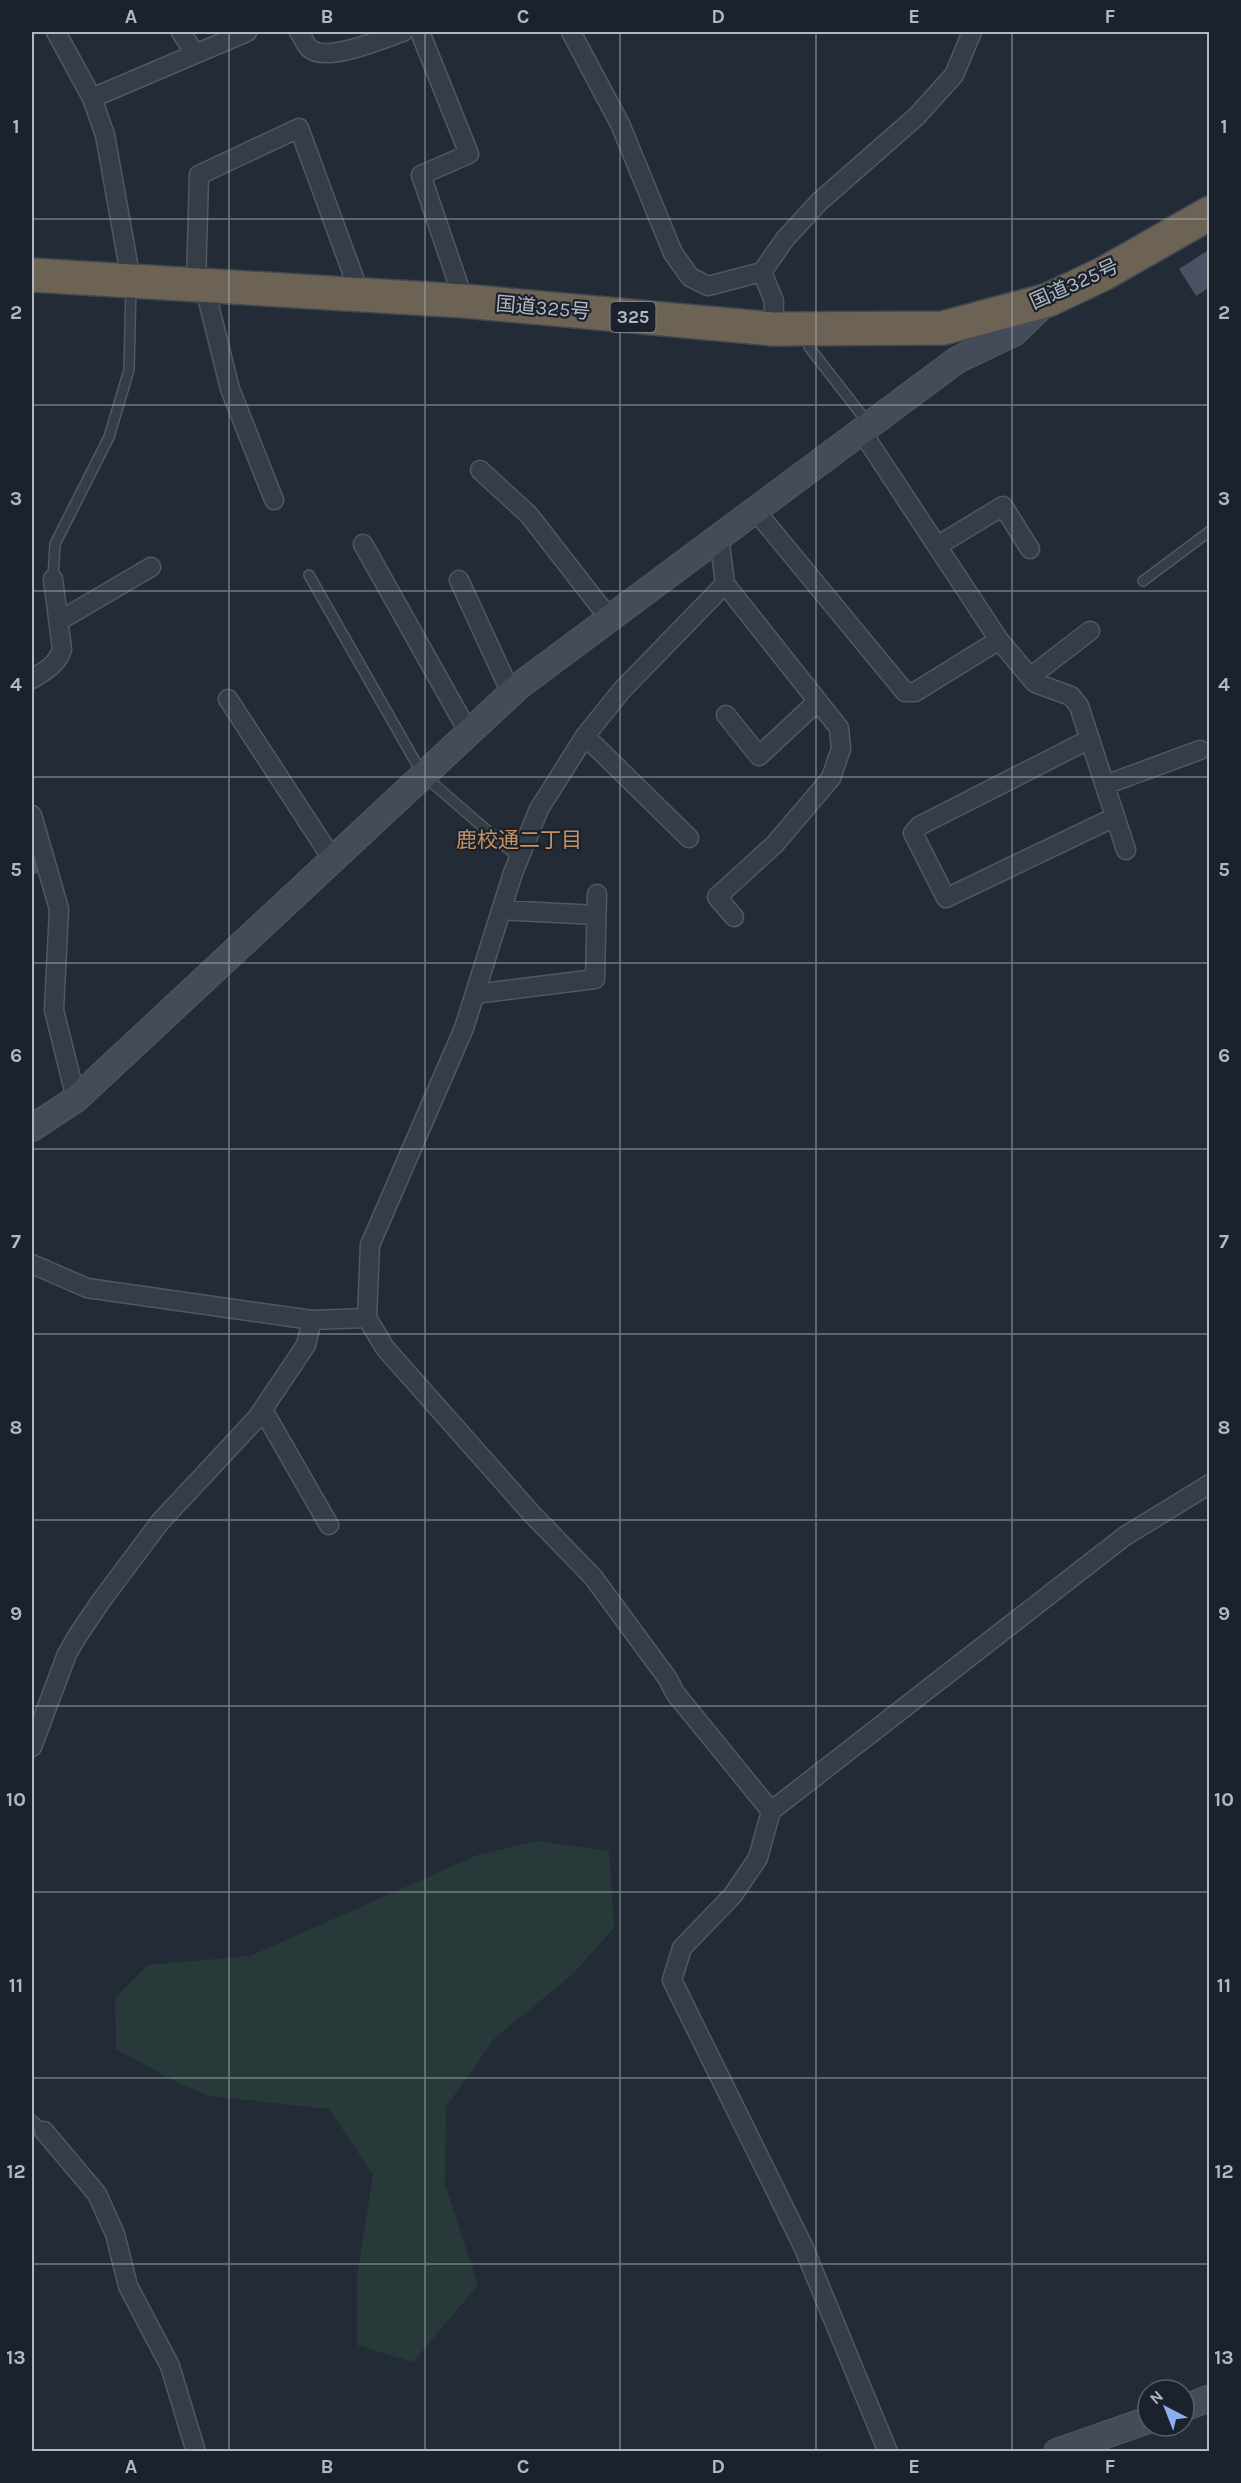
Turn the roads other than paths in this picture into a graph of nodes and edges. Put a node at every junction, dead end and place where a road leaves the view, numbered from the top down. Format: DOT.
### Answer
graph roads {
  1 [pos="56,32"];
  2 [pos="181,32"];
  3 [pos="247,32"];
  4 [pos="299,32"];
  5 [pos="403,32"];
  6 [pos="420,32"];
  7 [pos="571,32"];
  8 [pos="972,32"];
  9 [pos="195,54"];
  10 [pos="92,98"];
  11 [pos="1209,213"];
  12 [pos="762,272"];
  13 [pos="32,275"];
  14 [pos="131,280"];
  15 [pos="200,284"];
  16 [pos="360,294"];
  17 [pos="1048,300"];
  18 [pos="464,301"];
  19 [pos="808,328"];
  20 [pos="943,328"];
  21 [pos="773,329"];
  22 [pos="957,360"];
  23 [pos="866,429"];
  24 [pos="480,470"];
  25 [pos="274,500"];
  26 [pos="755,510"];
  27 [pos="1209,531"];
  28 [pos="719,536"];
  29 [pos="363,544"];
  30 [pos="937,546"];
  31 [pos="1030,549"];
  32 [pos="151,567"];
  33 [pos="309,575"];
  34 [pos="53,579"];
  35 [pos="459,580"];
  36 [pos="1143,581"];
  37 [pos="725,584"];
  38 [pos="609,618"];
  39 [pos="58,621"];
  40 [pos="1090,631"];
  41 [pos="999,640"];
  42 [pos="1030,677"];
  43 [pos="32,679"];
  44 [pos="511,693"];
  45 [pos="228,699"];
  46 [pos="818,701"];
  47 [pos="726,715"];
  48 [pos="469,733"];
  49 [pos="585,736"];
  50 [pos="1090,739"];
  51 [pos="1200,750"];
  52 [pos="423,776"];
  53 [pos="1105,785"];
  54 [pos="32,815"];
  55 [pos="1115,817"];
  56 [pos="689,838"];
  57 [pos="1126,850"];
  58 [pos="519,858"];
  59 [pos="333,860"];
  60 [pos="597,894"];
  61 [pos="501,910"];
  62 [pos="596,915"];
  63 [pos="734,917"];
  64 [pos="474,994"];
  65 [pos="76,1099"];
  66 [pos="32,1128"];
  67 [pos="32,1264"];
  68 [pos="367,1318"];
  69 [pos="312,1320"];
  70 [pos="263,1410"];
  71 [pos="1209,1484"];
  72 [pos="329,1525"];
  73 [pos="32,1747"];
  74 [pos="771,1811"];
  75 [pos="38,2125"];
  76 [pos="1136,2424"];
  77 [pos="195,2451"];
  78 [pos="888,2451"];
  79 [pos="1057,2451"];
  1 -- 10 [label="street"];
  2 -- 9 [label="street"];
  3 -- 9 [label="street"];
  4 -- 5 [label="street"];
  6 -- 18 [label="street"];
  7 -- 12 [label="street"];
  8 -- 12 [label="street"];
  9 -- 10 [label="street"];
  10 -- 14 [label="street"];
  11 -- 17 [label="highway, 国道325号 / 325"];
  12 -- 21 [label="street"];
  13 -- 14 [label="highway, 国道325号 / 325"];
  14 -- 15 [label="highway, 国道325号 / 325"];
  14 -- 34 [label="lane"];
  15 -- 16 [label="highway, 国道325号 / 325"];
  15 -- 16 [label="street"];
  15 -- 25 [label="street"];
  16 -- 18 [label="highway, 国道325号 / 325"];
  17 -- 20 [label="highway, 国道325号 / 325"];
  17 -- 22 [label="street"];
  18 -- 21 [label="highway, 国道325号 / 325"];
  19 -- 20 [label="highway, 国道325号 / 325"];
  19 -- 21 [label="highway, 国道325号 / 325"];
  19 -- 23 [label="lane"];
  20 -- 22 [label="street"];
  22 -- 23 [label="street"];
  23 -- 26 [label="street"];
  23 -- 30 [label="street"];
  24 -- 38 [label="street"];
  26 -- 28 [label="street"];
  26 -- 41 [label="street"];
  27 -- 36 [label="lane"];
  28 -- 37 [label="street"];
  28 -- 38 [label="street"];
  29 -- 48 [label="street"];
  30 -- 31 [label="street"];
  30 -- 41 [label="street"];
  32 -- 39 [label="street"];
  33 -- 52 [label="lane"];
  34 -- 39 [label="street"];
  35 -- 44 [label="street"];
  37 -- 46 [label="street"];
  37 -- 49 [label="street"];
  38 -- 44 [label="street"];
  39 -- 43 [label="street"];
  40 -- 42 [label="street"];
  41 -- 42 [label="street"];
  42 -- 50 [label="street"];
  44 -- 48 [label="street"];
  45 -- 59 [label="street"];
  46 -- 47 [label="street"];
  46 -- 63 [label="street"];
  48 -- 52 [label="street"];
  49 -- 56 [label="street"];
  49 -- 58 [label="street"];
  50 -- 53 [label="street"];
  50 -- 55 [label="street"];
  51 -- 53 [label="street"];
  52 -- 58 [label="lane"];
  52 -- 59 [label="street"];
  53 -- 55 [label="street"];
  54 -- 65 [label="street"];
  55 -- 57 [label="street"];
  58 -- 61 [label="street"];
  59 -- 65 [label="street"];
  60 -- 62 [label="street"];
  61 -- 62 [label="street"];
  61 -- 64 [label="street"];
  62 -- 64 [label="street"];
  64 -- 68 [label="street"];
  65 -- 66 [label="street"];
  67 -- 69 [label="street"];
  68 -- 69 [label="street"];
  68 -- 74 [label="street"];
  69 -- 70 [label="street"];
  70 -- 72 [label="street"];
  70 -- 73 [label="street"];
  71 -- 74 [label="street"];
  74 -- 78 [label="street"];
  75 -- 77 [label="street"];
  76 -- 79 [label="street"];
}
